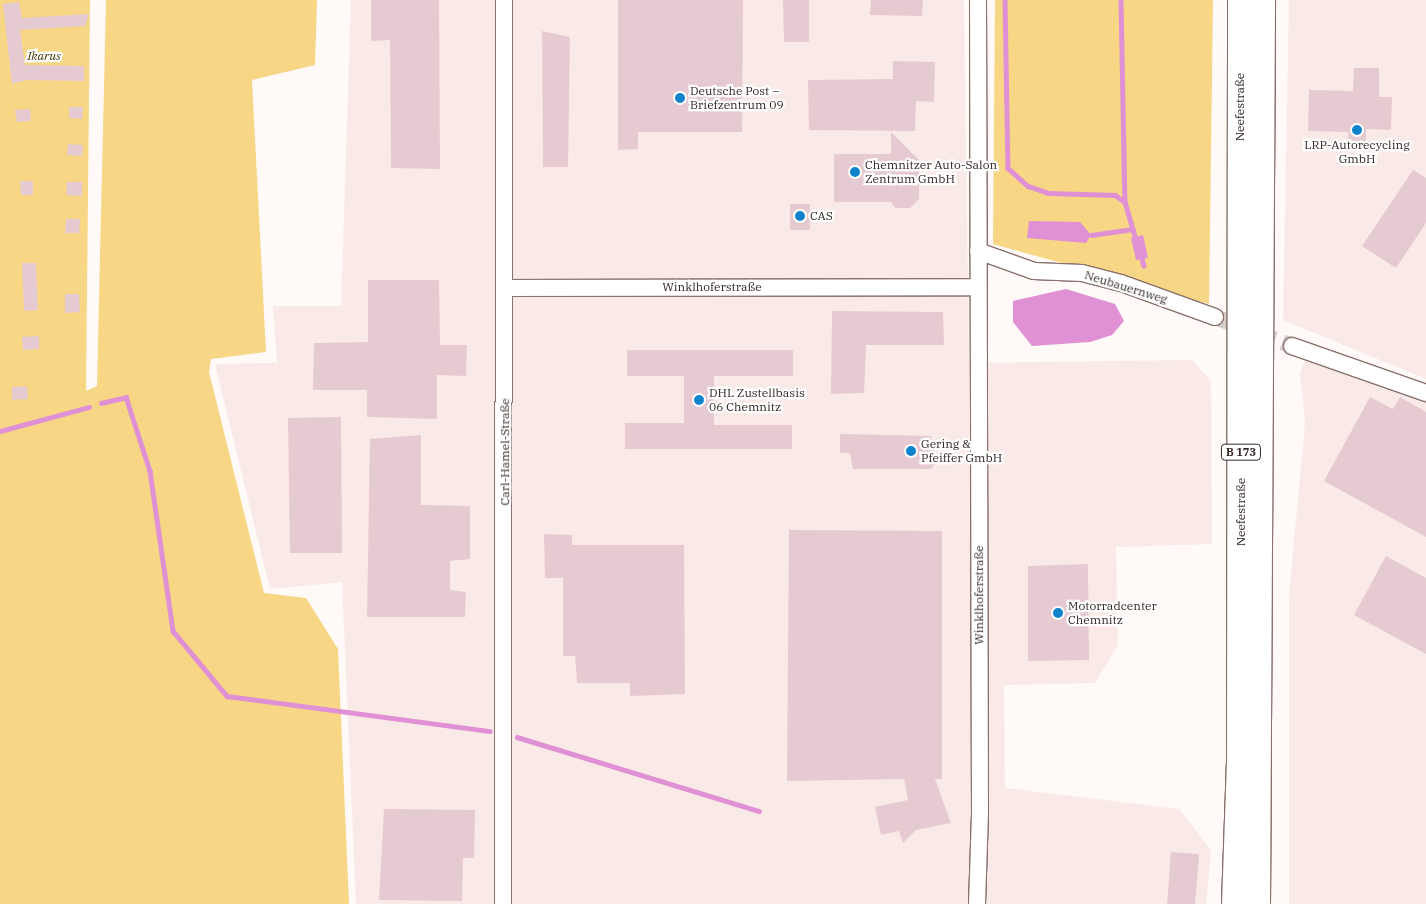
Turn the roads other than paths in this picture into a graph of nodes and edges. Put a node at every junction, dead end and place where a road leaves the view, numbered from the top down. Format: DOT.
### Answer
graph roads {
  1 [pos="504,0"];
  2 [pos="978,0"];
  3 [pos="1241,0"];
  4 [pos="1262,0"];
  5 [pos="978,251"];
  6 [pos="977,287"];
  7 [pos="506,288"];
  8 [pos="1215,317"];
  9 [pos="1292,346"];
  10 [pos="1426,393"];
  11 [pos="503,904"];
  12 [pos="976,904"];
  13 [pos="1235,904"];
  14 [pos="1257,904"];
  1 -- 7 [label="street, Carl-Hamel-Straße"];
  2 -- 5 [label="street, Winklhoferstraße"];
  3 -- 13 [label="main road, Neefestraße / B 173"];
  4 -- 14 [label="main road, Neefestraße / B 173"];
  5 -- 6 [label="street, Winklhoferstraße"];
  5 -- 8 [label="street, Neubauernweg"];
  6 -- 7 [label="street, Winklhoferstraße"];
  6 -- 12 [label="street, Winklhoferstraße"];
  7 -- 11 [label="street, Carl-Hamel-Straße"];
  9 -- 10 [label="street"];
}
